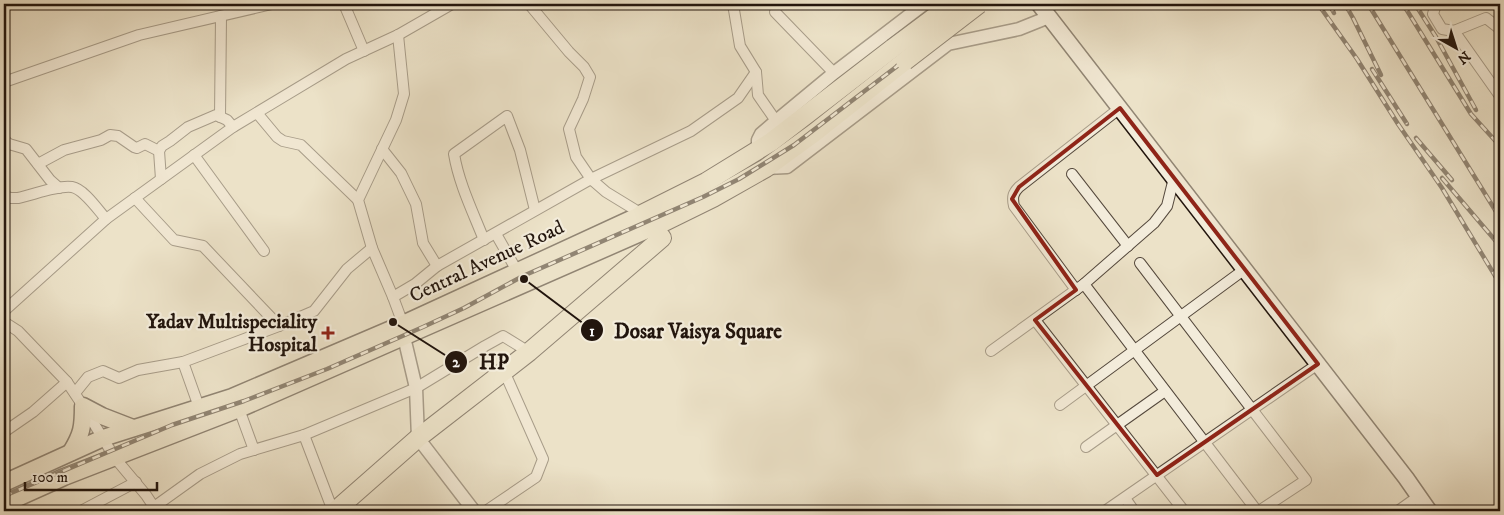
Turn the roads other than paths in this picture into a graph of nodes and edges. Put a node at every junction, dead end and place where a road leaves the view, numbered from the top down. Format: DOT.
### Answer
graph roads {
  1 [pos="272,4"];
  2 [pos="344,4"];
  3 [pos="452,4"];
  4 [pos="529,4"];
  5 [pos="733,4"];
  6 [pos="923,4"];
  7 [pos="952,4"];
  8 [pos="979,4"];
  9 [pos="1039,4"];
  10 [pos="1436,4"];
  11 [pos="256,6"];
  12 [pos="775,12"];
  13 [pos="221,16"];
  14 [pos="1049,17"];
  15 [pos="1500,29"];
  16 [pos="1454,31"];
  17 [pos="398,35"];
  18 [pos="948,44"];
  19 [pos="364,51"];
  20 [pos="756,72"];
  21 [pos="834,73"];
  22 [pos="4,82"];
  23 [pos="1500,96"];
  24 [pos="1120,108"];
  25 [pos="257,113"];
  26 [pos="220,117"];
  27 [pos="776,121"];
  28 [pos="233,127"];
  29 [pos="4,140"];
  30 [pos="764,146"];
  31 [pos="382,149"];
  32 [pos="158,151"];
  33 [pos="194,155"];
  34 [pos="38,164"];
  35 [pos="772,164"];
  36 [pos="1072,174"];
  37 [pos="1174,178"];
  38 [pos="161,179"];
  39 [pos="591,179"];
  40 [pos="59,188"];
  41 [pos="4,196"];
  42 [pos="135,198"];
  43 [pos="358,200"];
  44 [pos="535,210"];
  45 [pos="642,214"];
  46 [pos="106,219"];
  47 [pos="658,233"];
  48 [pos="496,234"];
  49 [pos="484,240"];
  50 [pos="1128,246"];
  51 [pos="372,248"];
  52 [pos="264,251"];
  53 [pos="1140,263"];
  54 [pos="437,266"];
  55 [pos="1246,269"];
  56 [pos="518,271"];
  57 [pos="1080,287"];
  58 [pos="393,297"];
  59 [pos="4,310"];
  60 [pos="1181,316"];
  61 [pos="1035,320"];
  62 [pos="4,322"];
  63 [pos="279,326"];
  64 [pos="404,331"];
  65 [pos="991,351"];
  66 [pos="1134,351"];
  67 [pos="529,352"];
  68 [pos="183,362"];
  69 [pos="1318,364"];
  70 [pos="504,371"];
  71 [pos="67,382"];
  72 [pos="1086,386"];
  73 [pos="416,388"];
  74 [pos="1164,391"];
  75 [pos="79,399"];
  76 [pos="1060,405"];
  77 [pos="199,407"];
  78 [pos="239,409"];
  79 [pos="1252,410"];
  80 [pos="1116,425"];
  81 [pos="133,428"];
  82 [pos="4,432"];
  83 [pos="304,436"];
  84 [pos="103,438"];
  85 [pos="418,438"];
  86 [pos="1204,442"];
  87 [pos="1086,447"];
  88 [pos="254,450"];
  89 [pos="72,452"];
  90 [pos="115,458"];
  91 [pos="1157,475"];
  92 [pos="136,482"];
  93 [pos="4,483"];
  94 [pos="1419,496"];
  95 [pos="1124,498"];
  96 [pos="4,504"];
  97 [pos="155,509"];
  98 [pos="81,511"];
  99 [pos="334,511"];
  100 [pos="474,511"];
  101 [pos="486,511"];
  102 [pos="1105,511"];
  103 [pos="1134,511"];
  104 [pos="1184,511"];
  105 [pos="1258,511"];
  106 [pos="1398,511"];
  107 [pos="1429,511"];
  1 -- 11 [label="street"];
  2 -- 19 [label="street"];
  3 -- 17 [label="street"];
  4 -- 39 [label="street"];
  5 -- 20 [label="street"];
  6 -- 18 [label="street"];
  6 -- 21 [label="street"];
  7 -- 30 [label="highway, Central Avenue Road, bridge"];
  8 -- 35 [label="highway, bridge"];
  9 -- 14 [label="main road"];
  10 -- 16 [label="street"];
  11 -- 13 [label="street"];
  12 -- 21 [label="street"];
  13 -- 22 [label="street"];
  13 -- 26 [label="street"];
  14 -- 18 [label="street"];
  14 -- 24 [label="main road"];
  15 -- 16 [label="street"];
  16 -- 23 [label="street"];
  17 -- 19 [label="street"];
  17 -- 31 [label="street"];
  18 -- 35 [label="street"];
  19 -- 25 [label="street"];
  20 -- 27 [label="street"];
  20 -- 39 [label="street"];
  21 -- 27 [label="street"];
  24 -- 37 [label="main road"];
  24 -- 57 [label="street"];
  25 -- 28 [label="street"];
  25 -- 43 [label="street"];
  26 -- 28 [label="street"];
  26 -- 32 [label="street"];
  27 -- 30 [label="street"];
  28 -- 33 [label="street"];
  29 -- 34 [label="street"];
  30 -- 45 [label="highway, Central Avenue Road"];
  31 -- 43 [label="street"];
  31 -- 54 [label="street"];
  32 -- 34 [label="street"];
  32 -- 38 [label="street"];
  33 -- 38 [label="street"];
  33 -- 52 [label="street"];
  34 -- 40 [label="street"];
  35 -- 47 [label="highway"];
  36 -- 50 [label="street"];
  37 -- 50 [label="street"];
  37 -- 55 [label="main road"];
  38 -- 42 [label="street"];
  39 -- 44 [label="street"];
  39 -- 45 [label="street"];
  40 -- 41 [label="street"];
  40 -- 46 [label="street"];
  42 -- 46 [label="street"];
  42 -- 63 [label="street"];
  43 -- 51 [label="street"];
  44 -- 48 [label="street"];
  44 -- 49 [label="street"];
  45 -- 47 [label="highway"];
  45 -- 56 [label="main road, Central Avenue Road"];
  46 -- 59 [label="street"];
  47 -- 64 [label="main road, Central Avenue Road"];
  47 -- 67 [label="highway"];
  48 -- 49 [label="street"];
  48 -- 56 [label="street"];
  49 -- 54 [label="street"];
  50 -- 57 [label="street"];
  51 -- 58 [label="street"];
  51 -- 63 [label="street"];
  53 -- 60 [label="street"];
  54 -- 58 [label="street"];
  55 -- 60 [label="street"];
  55 -- 69 [label="main road"];
  56 -- 64 [label="main road, Central Avenue Road"];
  57 -- 61 [label="street"];
  57 -- 66 [label="street"];
  58 -- 64 [label="street"];
  60 -- 66 [label="street"];
  60 -- 79 [label="street"];
  61 -- 65 [label="street"];
  61 -- 72 [label="street"];
  62 -- 71 [label="street"];
  63 -- 68 [label="street"];
  64 -- 73 [label="street"];
  64 -- 77 [label="main road, Central Avenue Road"];
  64 -- 78 [label="main road, Central Avenue Road"];
  66 -- 72 [label="street"];
  66 -- 74 [label="street"];
  67 -- 70 [label="highway"];
  67 -- 73 [label="street"];
  68 -- 75 [label="street"];
  68 -- 77 [label="street"];
  69 -- 79 [label="street"];
  69 -- 94 [label="main road"];
  70 -- 85 [label="highway"];
  70 -- 101 [label="street"];
  71 -- 75 [label="street"];
  71 -- 82 [label="street"];
  72 -- 76 [label="street"];
  72 -- 80 [label="street"];
  73 -- 83 [label="street"];
  73 -- 85 [label="street"];
  74 -- 80 [label="street"];
  74 -- 86 [label="street"];
  75 -- 81 [label="main road"];
  75 -- 84 [label="street"];
  75 -- 89 [label="main road"];
  77 -- 81 [label="main road, Central Avenue Road"];
  78 -- 88 [label="street"];
  78 -- 90 [label="main road, Central Avenue Road"];
  79 -- 86 [label="street"];
  79 -- 105 [label="street"];
  80 -- 87 [label="street"];
  80 -- 91 [label="street"];
  81 -- 84 [label="main road, Central Avenue Road"];
  83 -- 88 [label="street"];
  83 -- 99 [label="street"];
  84 -- 89 [label="main road, Central Avenue Road"];
  84 -- 90 [label="street"];
  85 -- 99 [label="highway"];
  85 -- 100 [label="street"];
  86 -- 91 [label="street"];
  86 -- 105 [label="street"];
  88 -- 97 [label="street"];
  89 -- 93 [label="main road, Central Avenue Road"];
  90 -- 92 [label="street"];
  90 -- 96 [label="main road, Central Avenue Road"];
  91 -- 95 [label="street"];
  91 -- 104 [label="street"];
  92 -- 97 [label="street"];
  92 -- 98 [label="street"];
  94 -- 106 [label="street"];
  94 -- 107 [label="main road"];
  95 -- 102 [label="street"];
  95 -- 103 [label="street"];
}
